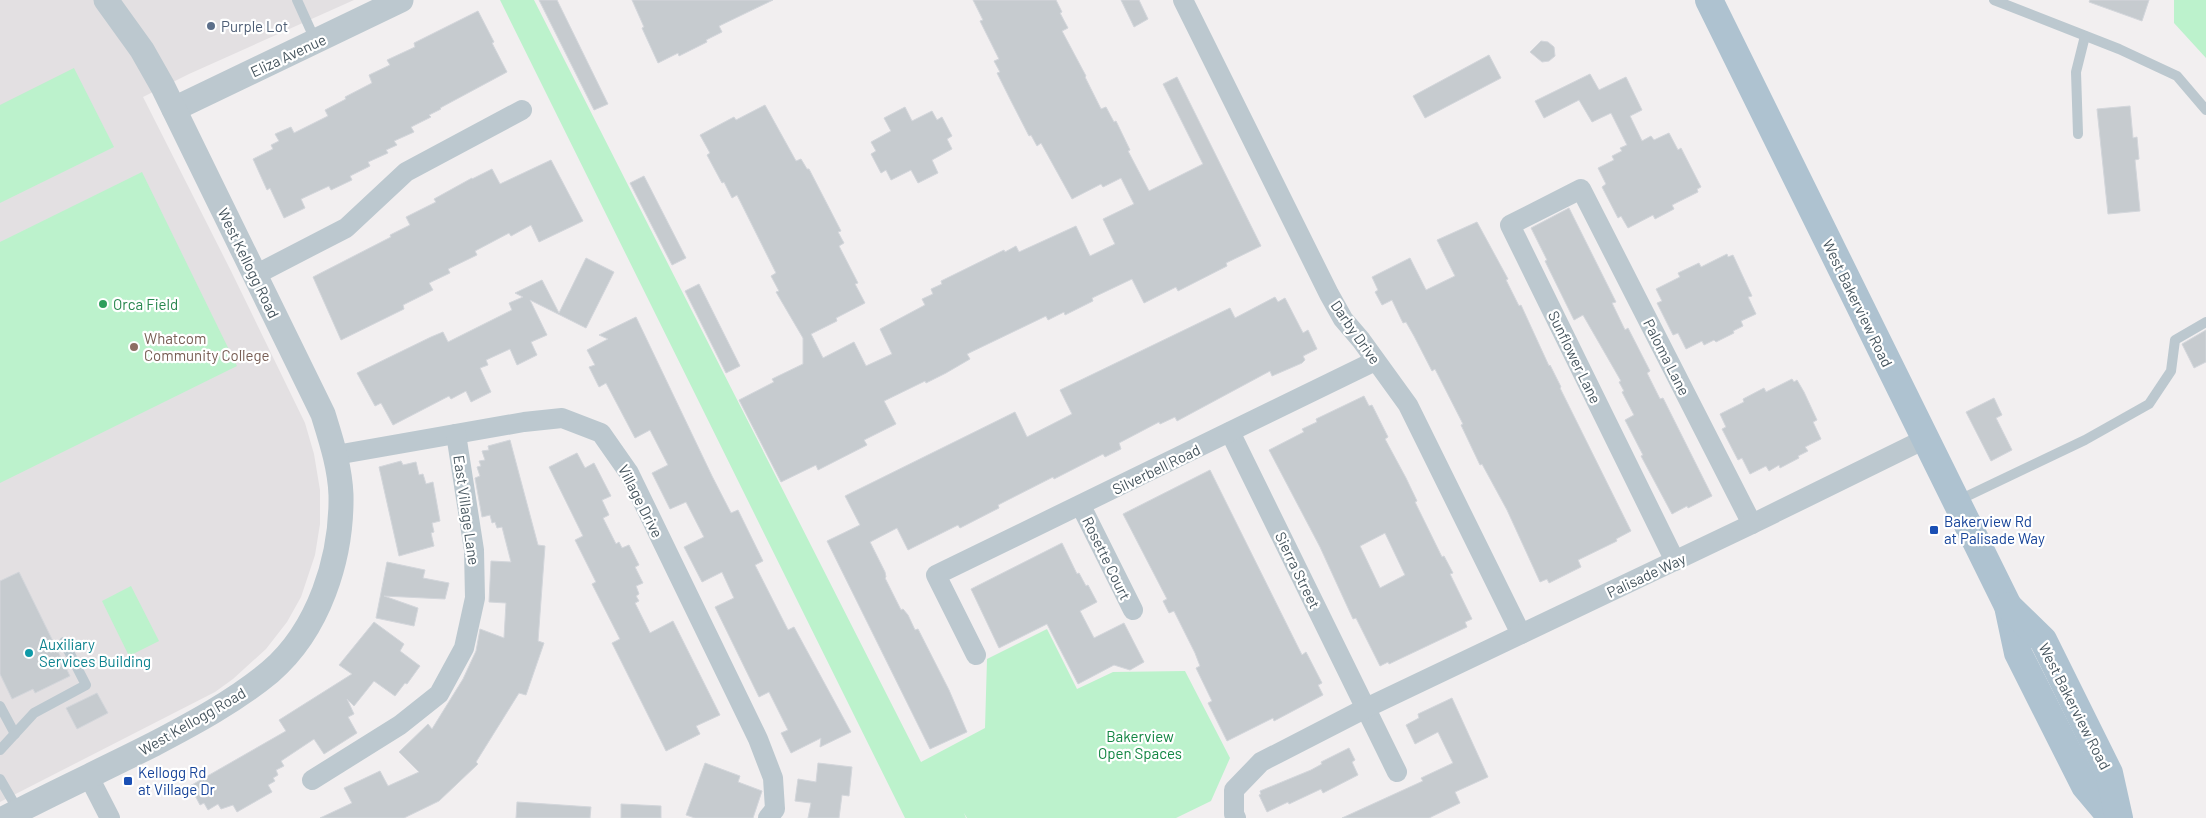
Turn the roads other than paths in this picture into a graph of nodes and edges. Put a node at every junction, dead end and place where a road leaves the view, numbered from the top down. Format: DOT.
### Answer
graph roads {
  1 [pos="106,0"];
  2 [pos="297,0"];
  3 [pos="401,0"];
  4 [pos="1183,0"];
  5 [pos="1709,0"];
  6 [pos="1994,0"];
  7 [pos="2085,36"];
  8 [pos="316,42"];
  9 [pos="174,109"];
  10 [pos="522,110"];
  11 [pos="2206,110"];
  12 [pos="2078,134"];
  13 [pos="1581,189"];
  14 [pos="255,275"];
  15 [pos="2206,322"];
  16 [pos="1375,361"];
  17 [pos="1230,432"];
  18 [pos="456,434"];
  19 [pos="1925,439"];
  20 [pos="336,455"];
  21 [pos="1956,501"];
  22 [pos="1081,506"];
  23 [pos="1752,524"];
  24 [pos="1675,561"];
  25 [pos="2008,606"];
  26 [pos="1133,610"];
  27 [pos="1521,634"];
  28 [pos="64,642"];
  29 [pos="976,655"];
  30 [pos="0,706"];
  31 [pos="1366,708"];
  32 [pos="15,734"];
  33 [pos="0,750"];
  34 [pos="1397,772"];
  35 [pos="89,777"];
  36 [pos="0,779"];
  37 [pos="312,780"];
  38 [pos="12,814"];
  39 [pos="110,818"];
  40 [pos="768,818"];
  41 [pos="1236,818"];
  42 [pos="2112,818"];
  43 [pos="2119,818"];
  1 -- 9 [label="street, West Kellogg Road"];
  2 -- 8 [label="lane"];
  3 -- 8 [label="street, Eliza Avenue"];
  4 -- 16 [label="street, Darby Drive"];
  5 -- 19 [label="main road, West Bakerview Road"];
  6 -- 7 [label="lane"];
  7 -- 11 [label="lane"];
  7 -- 12 [label="lane"];
  8 -- 9 [label="street, Eliza Avenue"];
  9 -- 14 [label="street, West Kellogg Road"];
  10 -- 14 [label="street"];
  13 -- 23 [label="street, Paloma Lane"];
  13 -- 24 [label="street, Sunflower Lane"];
  14 -- 20 [label="street, West Kellogg Road"];
  15 -- 21 [label="lane"];
  16 -- 17 [label="street, Silverbell Road"];
  16 -- 27 [label="street, Darby Drive"];
  17 -- 22 [label="street, Silverbell Road"];
  17 -- 31 [label="street, Sierra Street"];
  18 -- 20 [label="street, Village Drive"];
  18 -- 37 [label="street, East Village Lane"];
  18 -- 40 [label="street, Village Drive"];
  19 -- 21 [label="main road, West Bakerview Road"];
  19 -- 23 [label="street, Palisade Way"];
  20 -- 35 [label="street, West Kellogg Road"];
  21 -- 25 [label="main road, West Bakerview Road"];
  22 -- 26 [label="street, Rosette Court"];
  22 -- 29 [label="street, Silverbell Road"];
  23 -- 24 [label="street, Palisade Way"];
  24 -- 27 [label="street, Palisade Way"];
  25 -- 42 [label="main road, West Bakerview Road"];
  25 -- 43 [label="main road, West Bakerview Road"];
  27 -- 31 [label="street, Palisade Way"];
  28 -- 32 [label="lane"];
  30 -- 32 [label="lane"];
  31 -- 34 [label="street"];
  31 -- 41 [label="street, Palisade Way"];
  32 -- 33 [label="lane"];
  35 -- 38 [label="street, West Kellogg Road"];
  35 -- 39 [label="street"];
  36 -- 38 [label="lane"];
}
